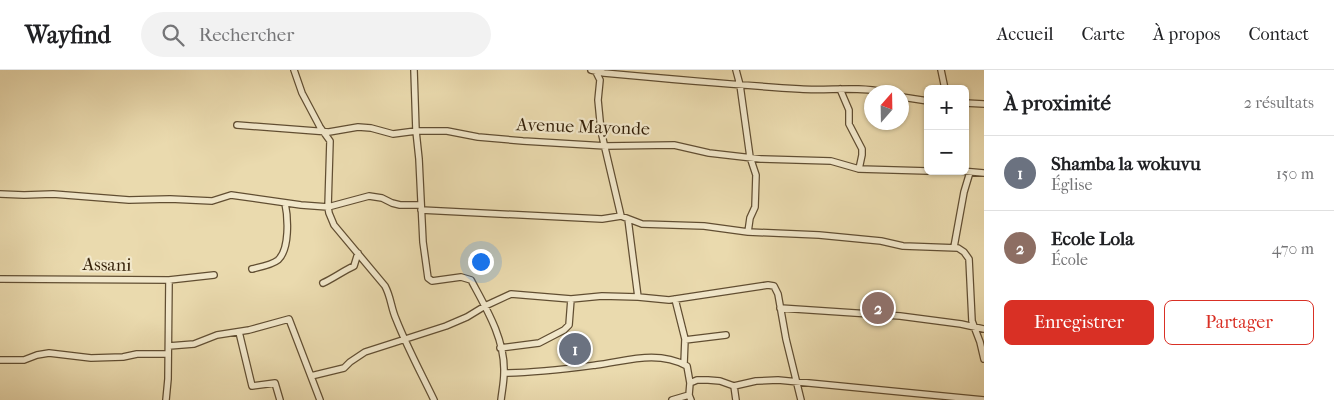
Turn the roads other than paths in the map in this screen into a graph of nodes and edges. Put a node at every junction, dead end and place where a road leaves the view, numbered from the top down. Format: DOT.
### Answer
graph roads {
  1 [pos="294,70"];
  2 [pos="414,70"];
  3 [pos="736,70"];
  4 [pos="941,70"];
  5 [pos="594,71"];
  6 [pos="648,73"];
  7 [pos="740,85"];
  8 [pos="943,85"];
  9 [pos="840,90"];
  10 [pos="864,91"];
  11 [pos="909,98"];
  12 [pos="924,100"];
  13 [pos="969,103"];
  14 [pos="984,104"];
  15 [pos="237,125"];
  16 [pos="416,131"];
  17 [pos="324,132"];
  18 [pos="606,146"];
  19 [pos="750,157"];
  20 [pos="860,168"];
  21 [pos="924,171"];
  22 [pos="970,172"];
  23 [pos="984,173"];
  24 [pos="0,194"];
  25 [pos="285,203"];
  26 [pos="328,207"];
  27 [pos="421,208"];
  28 [pos="621,216"];
  29 [pos="628,219"];
  30 [pos="748,232"];
  31 [pos="954,247"];
  32 [pos="358,253"];
  33 [pos="252,269"];
  34 [pos="214,275"];
  35 [pos="0,279"];
  36 [pos="168,280"];
  37 [pos="323,283"];
  38 [pos="638,297"];
  39 [pos="570,299"];
  40 [pos="675,299"];
  41 [pos="485,306"];
  42 [pos="780,308"];
  43 [pos="975,328"];
  44 [pos="984,330"];
  45 [pos="238,332"];
  46 [pos="726,335"];
  47 [pos="404,339"];
  48 [pos="685,340"];
  49 [pos="169,346"];
  50 [pos="500,348"];
  51 [pos="168,354"];
  52 [pos="984,358"];
  53 [pos="0,360"];
  54 [pos="684,364"];
  55 [pos="504,372"];
  56 [pos="311,376"];
  57 [pos="797,382"];
  58 [pos="690,383"];
  59 [pos="734,386"];
  60 [pos="690,397"];
  61 [pos="166,400"];
  62 [pos="280,400"];
  63 [pos="320,400"];
  64 [pos="434,400"];
  65 [pos="501,400"];
  66 [pos="672,400"];
  67 [pos="736,400"];
  68 [pos="801,400"];
  69 [pos="984,400"];
  1 -- 17 [label="street"];
  2 -- 16 [label="street"];
  3 -- 7 [label="street"];
  4 -- 8 [label="street"];
  5 -- 6 [label="street"];
  5 -- 18 [label="street"];
  6 -- 7 [label="street"];
  7 -- 9 [label="street"];
  7 -- 19 [label="street"];
  9 -- 10 [label="street"];
  9 -- 20 [label="street"];
  11 -- 12 [label="street"];
  13 -- 14 [label="street"];
  15 -- 17 [label="street, Avenue Mayonde"];
  16 -- 17 [label="street, Avenue Mayonde"];
  16 -- 18 [label="street, Avenue Mayonde"];
  16 -- 27 [label="street"];
  17 -- 26 [label="street"];
  18 -- 19 [label="street, Avenue Mayonde"];
  18 -- 28 [label="street"];
  19 -- 20 [label="street, Avenue Mayonde"];
  19 -- 30 [label="street"];
  20 -- 21 [label="street, Avenue Mayonde"];
  22 -- 23 [label="street"];
  22 -- 31 [label="street"];
  24 -- 25 [label="street"];
  25 -- 26 [label="street"];
  25 -- 33 [label="street"];
  26 -- 27 [label="street"];
  26 -- 32 [label="street"];
  27 -- 28 [label="street"];
  27 -- 41 [label="street"];
  28 -- 29 [label="street"];
  29 -- 30 [label="street"];
  29 -- 38 [label="street"];
  30 -- 31 [label="street"];
  31 -- 43 [label="street"];
  32 -- 37 [label="street"];
  32 -- 47 [label="street"];
  34 -- 36 [label="street, Assani"];
  35 -- 36 [label="street, Assani"];
  36 -- 49 [label="street"];
  38 -- 39 [label="street"];
  38 -- 40 [label="street"];
  39 -- 41 [label="street"];
  39 -- 50 [label="street"];
  40 -- 42 [label="street"];
  40 -- 48 [label="street"];
  41 -- 47 [label="street"];
  41 -- 50 [label="street"];
  42 -- 43 [label="street"];
  42 -- 57 [label="street"];
  43 -- 44 [label="street"];
  43 -- 52 [label="street"];
  45 -- 49 [label="street"];
  45 -- 56 [label="street"];
  45 -- 62 [label="street"];
  46 -- 48 [label="street"];
  47 -- 56 [label="street"];
  47 -- 64 [label="street"];
  48 -- 54 [label="street"];
  49 -- 51 [label="street"];
  50 -- 55 [label="street"];
  51 -- 53 [label="street"];
  51 -- 61 [label="street"];
  54 -- 55 [label="street"];
  54 -- 58 [label="street"];
  55 -- 65 [label="street"];
  56 -- 63 [label="street"];
  57 -- 59 [label="street"];
  57 -- 68 [label="street"];
  57 -- 69 [label="street"];
  58 -- 59 [label="street"];
  58 -- 60 [label="street"];
  59 -- 67 [label="street"];
  60 -- 66 [label="street"];
}
